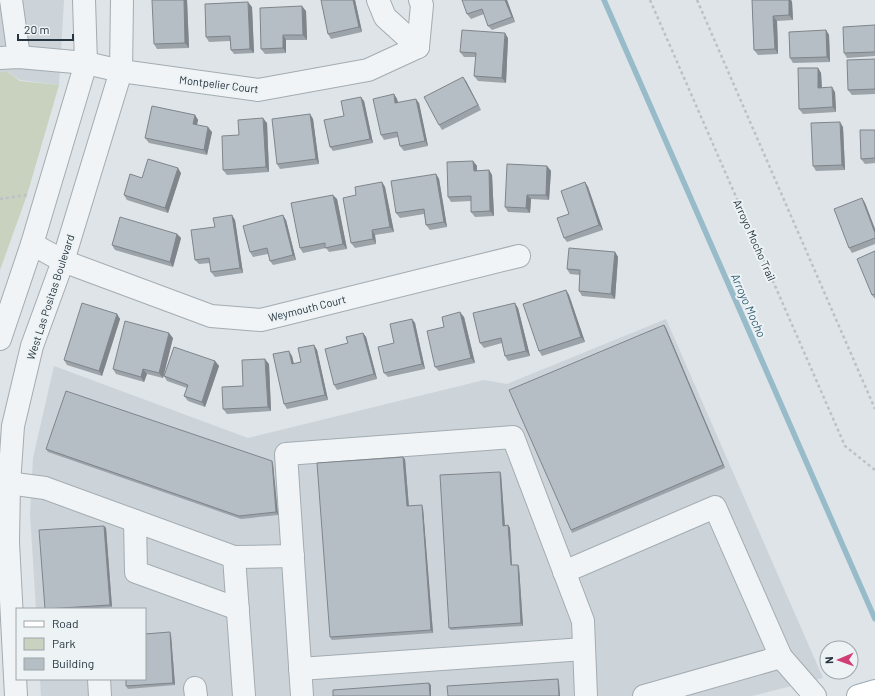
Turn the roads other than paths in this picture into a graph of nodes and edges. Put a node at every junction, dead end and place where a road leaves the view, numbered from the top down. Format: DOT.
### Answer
graph roads {
  1 [pos="11,0"];
  2 [pos="84,0"];
  3 [pos="122,0"];
  4 [pos="378,0"];
  5 [pos="420,0"];
  6 [pos="418,47"];
  7 [pos="9,57"];
  8 [pos="86,63"];
  9 [pos="121,71"];
  10 [pos="32,244"];
  11 [pos="518,256"];
  12 [pos="63,261"];
  13 [pos="0,339"];
  14 [pos="3,484"];
  15 [pos="135,521"];
  16 [pos="293,556"];
  17 [pos="234,558"];
  18 [pos="564,572"];
  19 [pos="238,609"];
  20 [pos="584,649"];
  21 [pos="787,663"];
  22 [pos="300,669"];
  23 [pos="100,680"];
  24 [pos="875,691"];
  25 [pos="16,696"];
  26 [pos="100,696"];
  27 [pos="244,696"];
  28 [pos="302,696"];
  29 [pos="586,696"];
  30 [pos="644,696"];
  31 [pos="815,696"];
  32 [pos="858,696"];
  1 -- 7 [label="street"];
  2 -- 8 [label="street"];
  3 -- 9 [label="street, West Las Positas Boulevard"];
  4 -- 6 [label="street"];
  5 -- 6 [label="street"];
  6 -- 9 [label="street, Montpelier Court"];
  7 -- 8 [label="street, Montpelier Court"];
  8 -- 9 [label="street, Montpelier Court"];
  8 -- 10 [label="street"];
  9 -- 12 [label="street, West Las Positas Boulevard"];
  10 -- 12 [label="street, Weymouth Court"];
  10 -- 13 [label="street"];
  11 -- 12 [label="street, Weymouth Court"];
  12 -- 14 [label="street, West Las Positas Boulevard"];
  14 -- 15 [label="street"];
  14 -- 25 [label="street, West Las Positas Boulevard"];
  15 -- 17 [label="street"];
  15 -- 19 [label="street"];
  16 -- 17 [label="street"];
  16 -- 18 [label="street"];
  16 -- 22 [label="street"];
  17 -- 19 [label="street"];
  18 -- 20 [label="street"];
  18 -- 21 [label="street"];
  19 -- 27 [label="street"];
  20 -- 22 [label="street"];
  20 -- 29 [label="street"];
  21 -- 30 [label="street"];
  21 -- 31 [label="street"];
  22 -- 28 [label="street"];
  23 -- 26 [label="street"];
  24 -- 32 [label="main road"];
}
